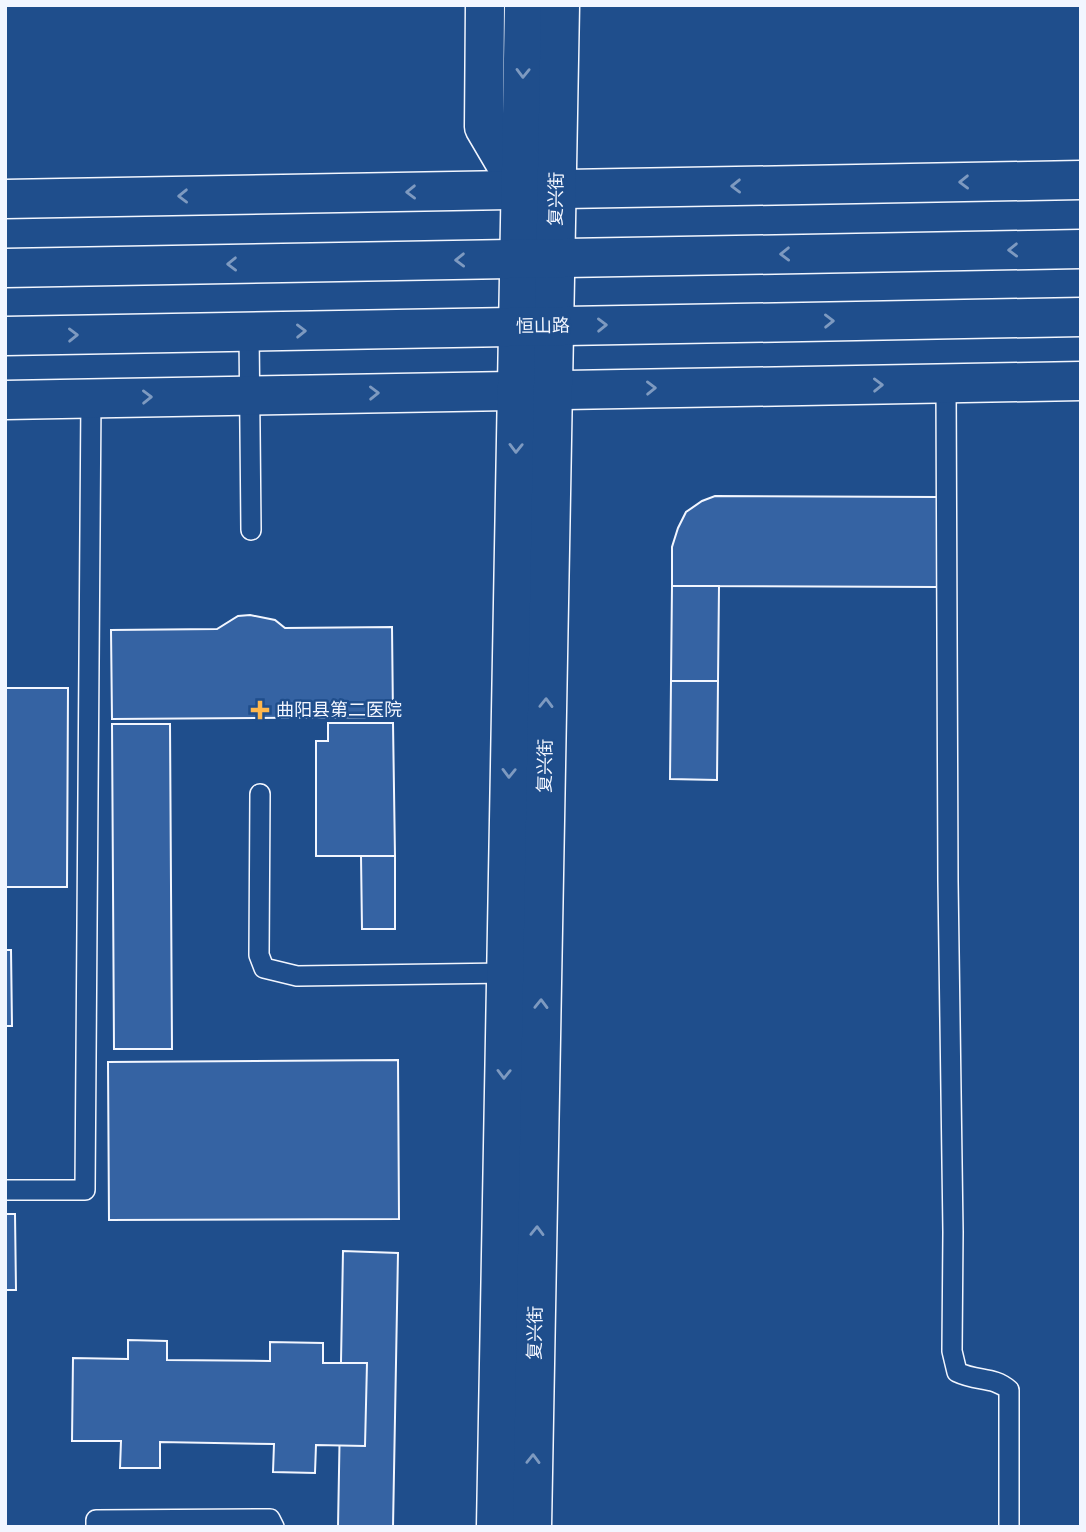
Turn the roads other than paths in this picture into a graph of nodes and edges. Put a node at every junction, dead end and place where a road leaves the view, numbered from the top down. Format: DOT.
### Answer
graph roads {
  1 [pos="485,5"];
  2 [pos="524,5"];
  3 [pos="560,5"];
  4 [pos="1081,180"];
  5 [pos="539,190"];
  6 [pos="5,199"];
  7 [pos="1081,249"];
  8 [pos="537,258"];
  9 [pos="5,268"];
  10 [pos="1081,317"];
  11 [pos="536,326"];
  12 [pos="249,332"];
  13 [pos="5,336"];
  14 [pos="1081,381"];
  15 [pos="946,383"];
  16 [pos="535,390"];
  17 [pos="250,396"];
  18 [pos="91,398"];
  19 [pos="5,400"];
  20 [pos="251,530"];
  21 [pos="260,794"];
  22 [pos="506,973"];
  23 [pos="5,1190"];
  24 [pos="96,1527"];
  25 [pos="274,1527"];
  26 [pos="496,1527"];
  27 [pos="532,1527"];
  28 [pos="1009,1527"];
  1 -- 5 [label="street"];
  2 -- 5 [label="street, 复兴街, one-way"];
  3 -- 5 [label="street, 复兴街"];
  4 -- 5 [label="street, one-way"];
  5 -- 6 [label="street, one-way"];
  5 -- 8 [label="street, 复兴街"];
  7 -- 8 [label="street, one-way"];
  8 -- 9 [label="street, one-way"];
  8 -- 11 [label="street, 复兴街"];
  11 -- 10 [label="street, 恒山路, one-way"];
  12 -- 11 [label="street, 恒山路, one-way"];
  11 -- 16 [label="street, 复兴街"];
  13 -- 12 [label="street, 恒山路, one-way"];
  12 -- 17 [label="lane"];
  14 -- 15 [label="street"];
  16 -- 15 [label="street, one-way"];
  15 -- 28 [label="lane"];
  17 -- 16 [label="street, one-way"];
  16 -- 22 [label="street, 复兴街, one-way"];
  27 -- 16 [label="street, 复兴街, one-way"];
  18 -- 17 [label="street, one-way"];
  17 -- 20 [label="lane"];
  18 -- 19 [label="street"];
  18 -- 23 [label="lane"];
  21 -- 22 [label="lane"];
  22 -- 26 [label="street, 复兴街, one-way"];
  24 -- 25 [label="lane"];
}
